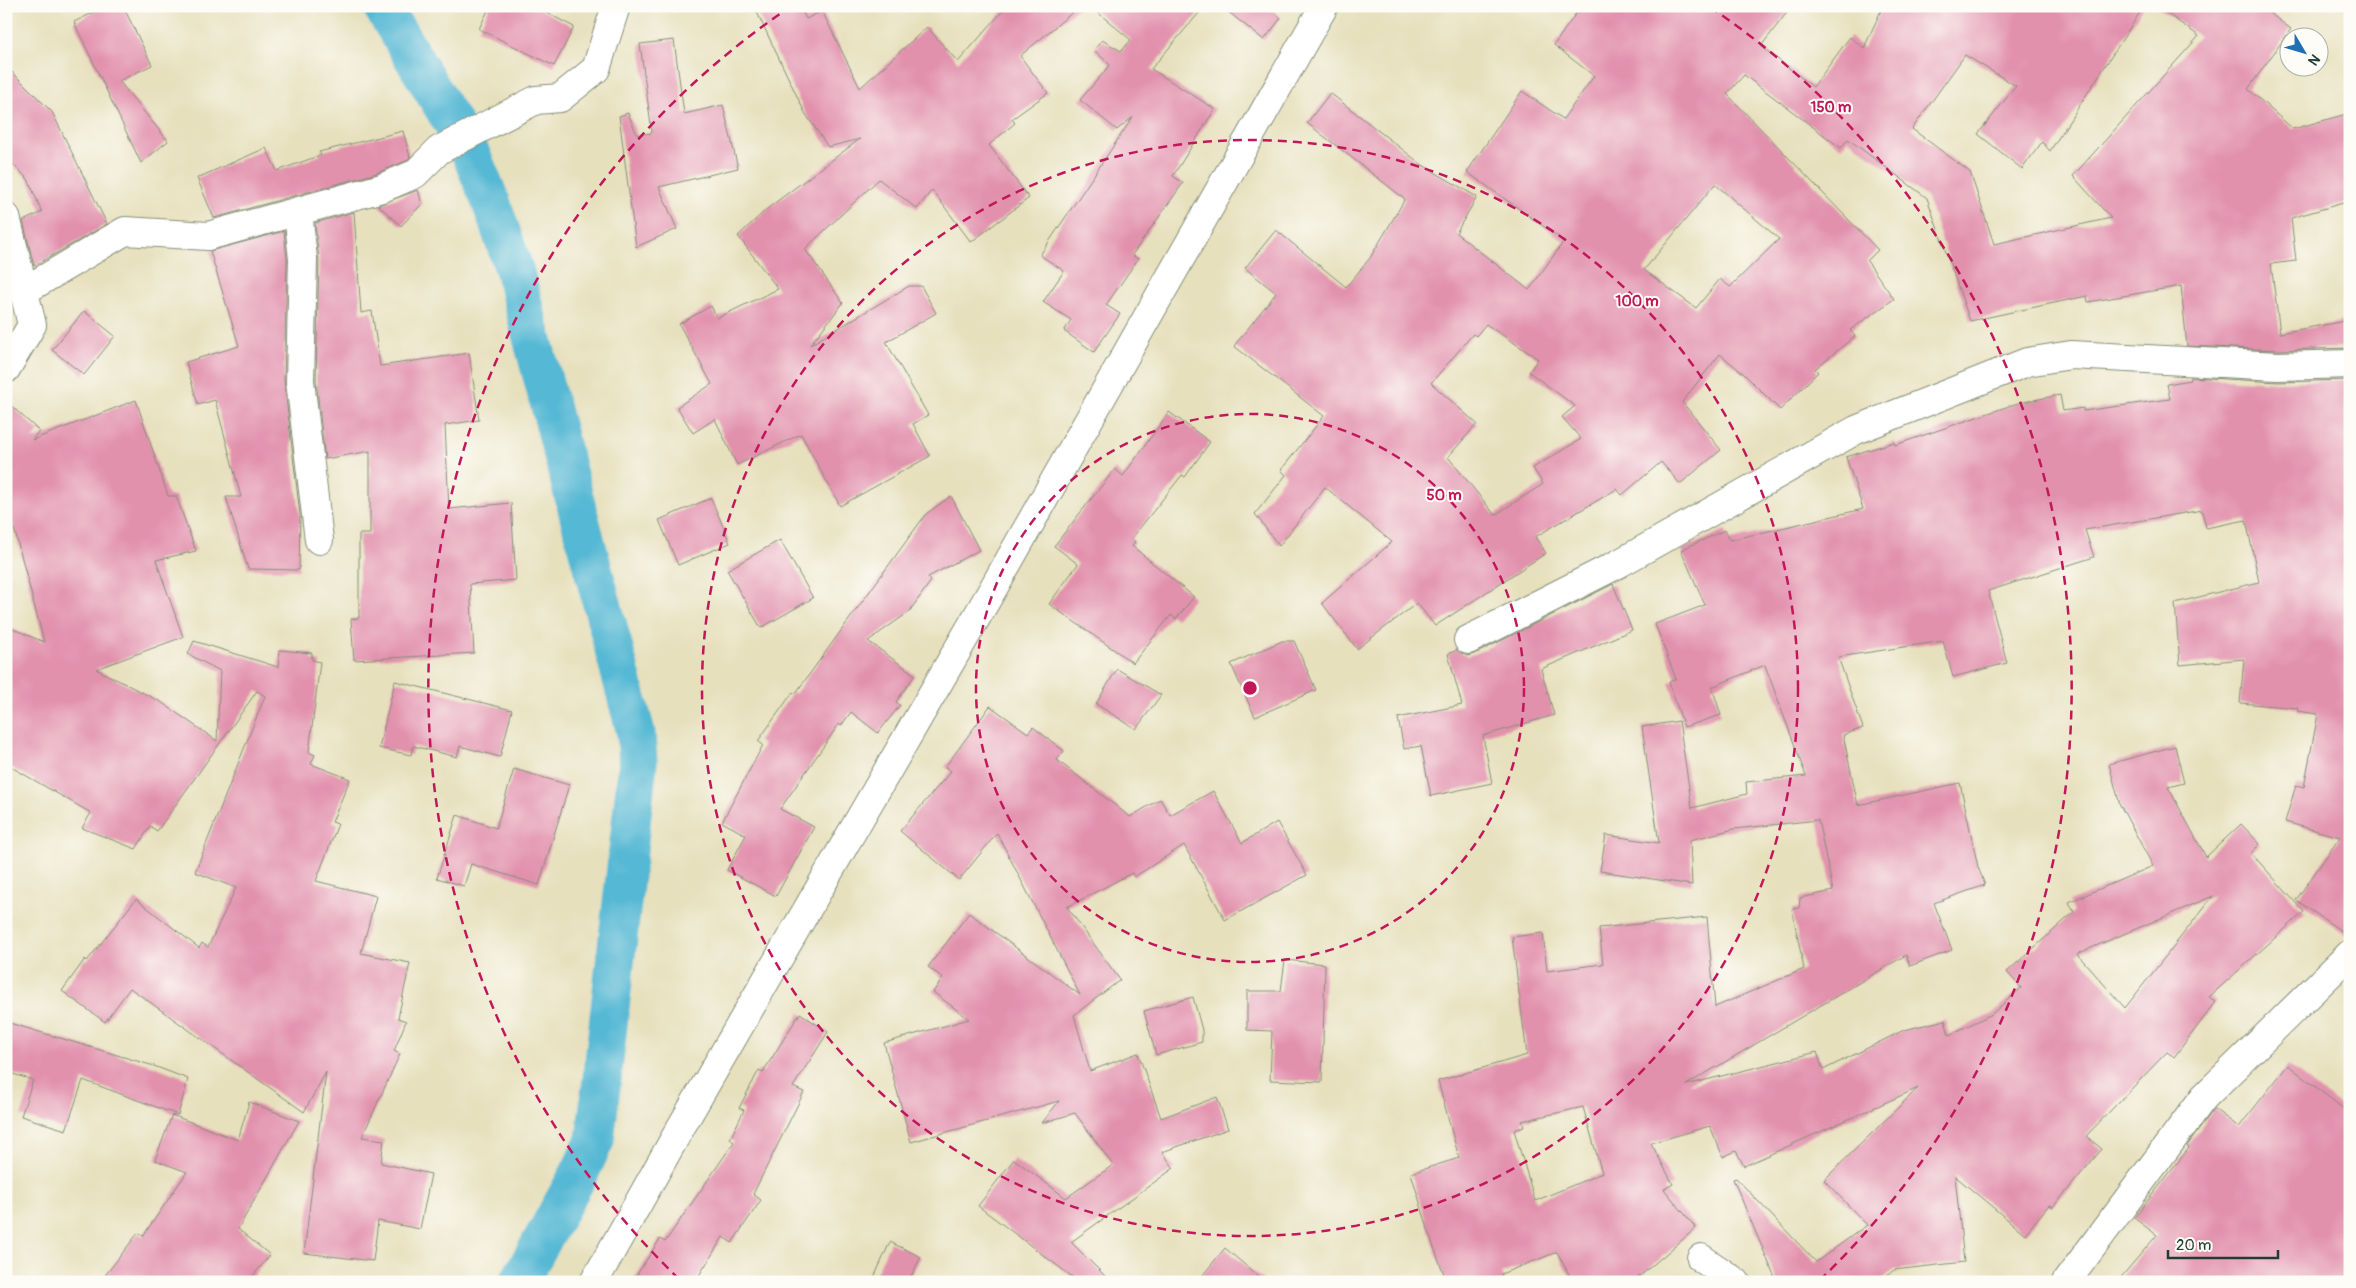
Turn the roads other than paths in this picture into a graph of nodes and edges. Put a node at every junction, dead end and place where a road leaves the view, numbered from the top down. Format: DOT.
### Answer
graph roads {
  1 [pos="616,6"];
  2 [pos="1324,6"];
  3 [pos="298,212"];
  4 [pos="6,217"];
  5 [pos="24,291"];
  6 [pos="2350,364"];
  7 [pos="6,370"];
  8 [pos="319,540"];
  9 [pos="1468,640"];
  10 [pos="2350,954"];
  11 [pos="1701,1258"];
  12 [pos="594,1282"];
  13 [pos="1736,1282"];
  14 [pos="2066,1282"];
  1 -- 3 [label="street"];
  2 -- 12 [label="street"];
  3 -- 5 [label="street"];
  3 -- 8 [label="street"];
  4 -- 5 [label="street"];
  5 -- 7 [label="street"];
  6 -- 9 [label="street"];
  10 -- 14 [label="street"];
  11 -- 13 [label="street"];
}
